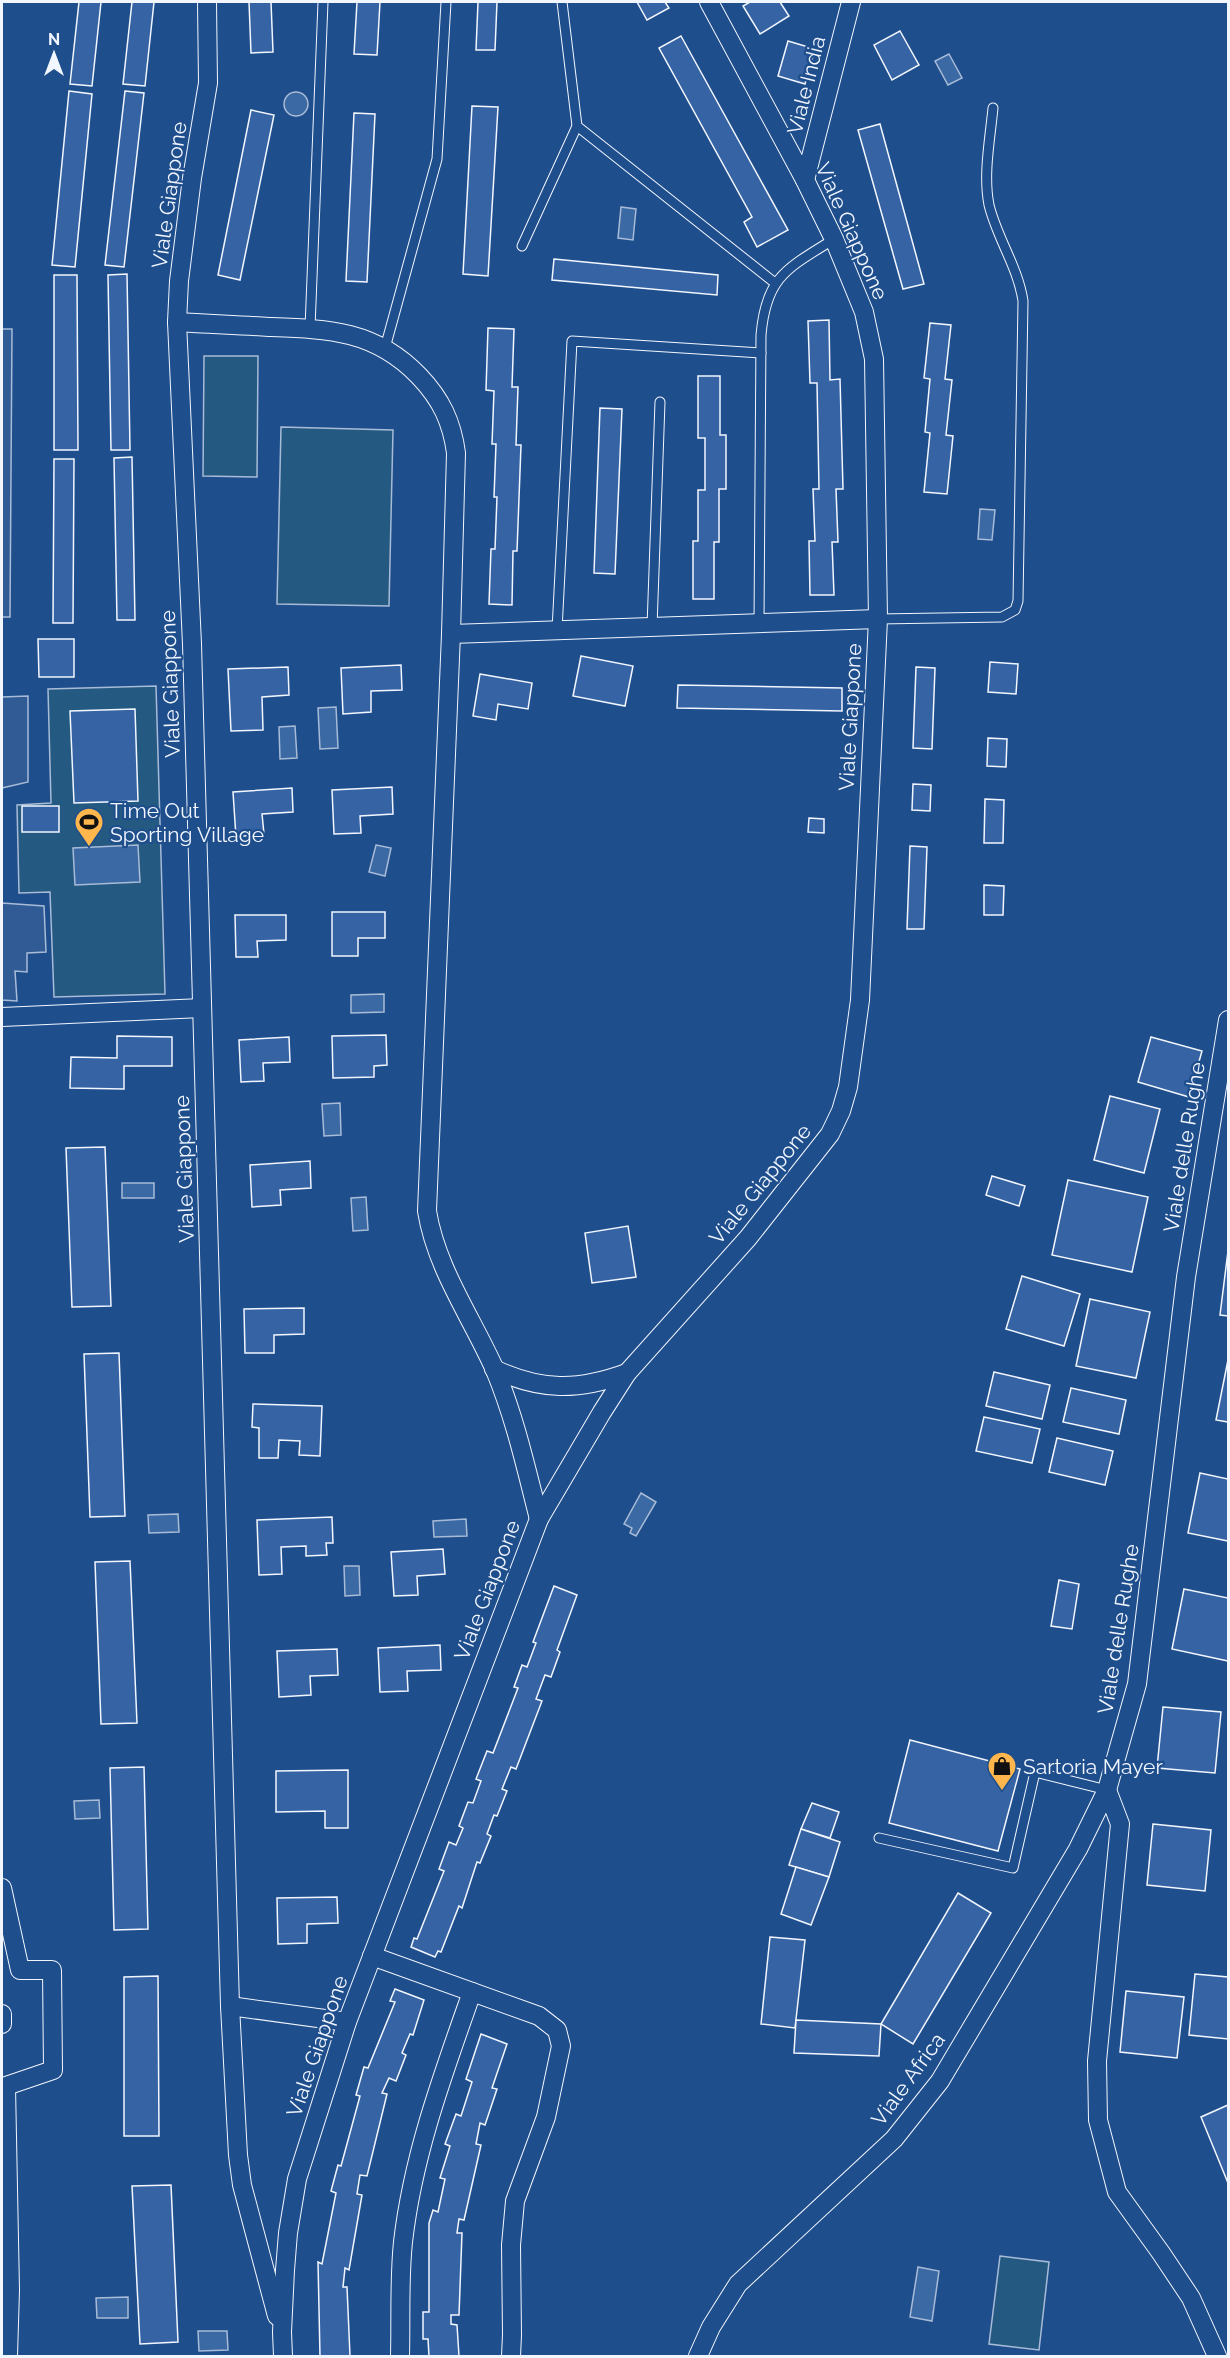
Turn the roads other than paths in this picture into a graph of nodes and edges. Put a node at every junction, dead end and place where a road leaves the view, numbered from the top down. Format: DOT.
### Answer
graph roads {
  1 [pos="207,2"];
  2 [pos="323,2"];
  3 [pos="446,2"];
  4 [pos="562,2"];
  5 [pos="709,2"];
  6 [pos="851,2"];
  7 [pos="993,108"];
  8 [pos="577,126"];
  9 [pos="805,180"];
  10 [pos="834,239"];
  11 [pos="522,246"];
  12 [pos="776,283"];
  13 [pos="177,322"];
  14 [pos="310,328"];
  15 [pos="385,348"];
  16 [pos="761,353"];
  17 [pos="660,402"];
  18 [pos="878,619"];
  19 [pos="759,623"];
  20 [pos="652,627"];
  21 [pos="556,630"];
  22 [pos="451,634"];
  23 [pos="202,1008"];
  24 [pos="2,1017"];
  25 [pos="1228,1020"];
  26 [pos="1221,1115"];
  27 [pos="494,1369"];
  28 [pos="627,1373"];
  29 [pos="538,1519"];
  30 [pos="1107,1790"];
  31 [pos="879,1838"];
  32 [pos="2,1888"];
  33 [pos="372,1956"];
  34 [pos="472,1992"];
  35 [pos="230,2006"];
  36 [pos="2,2014"];
  37 [pos="347,2022"];
  38 [pos="2,2024"];
  39 [pos="282,2332"];
  40 [pos="8,2356"];
  41 [pos="283,2356"];
  42 [pos="400,2356"];
  43 [pos="510,2356"];
  44 [pos="698,2356"];
  45 [pos="1217,2356"];
  1 -- 13 [label="street, Viale Giappone"];
  2 -- 14 [label="lane"];
  3 -- 15 [label="lane"];
  4 -- 8 [label="lane"];
  5 -- 9 [label="street, Viale Giappone"];
  6 -- 9 [label="street, Viale India"];
  7 -- 18 [label="lane"];
  8 -- 11 [label="lane"];
  8 -- 12 [label="lane"];
  9 -- 10 [label="street, Viale Giappone"];
  10 -- 12 [label="lane"];
  10 -- 18 [label="street, Viale Giappone"];
  12 -- 16 [label="lane"];
  13 -- 14 [label="street"];
  13 -- 23 [label="street, Viale Giappone"];
  14 -- 15 [label="street"];
  15 -- 22 [label="street"];
  16 -- 19 [label="lane"];
  16 -- 21 [label="lane"];
  17 -- 20 [label="lane"];
  18 -- 19 [label="street"];
  18 -- 28 [label="street, Viale Giappone"];
  19 -- 20 [label="street"];
  20 -- 21 [label="street"];
  21 -- 22 [label="street"];
  22 -- 27 [label="street"];
  23 -- 24 [label="street"];
  23 -- 35 [label="street, Viale Giappone"];
  25 -- 26 [label="street, Viale delle Rughe"];
  26 -- 30 [label="street, Viale delle Rughe"];
  27 -- 28 [label="street"];
  27 -- 29 [label="street"];
  28 -- 29 [label="street, Viale Giappone"];
  29 -- 33 [label="street, Viale Giappone"];
  30 -- 31 [label="lane"];
  30 -- 44 [label="street, Viale Africa"];
  30 -- 45 [label="street"];
  32 -- 40 [label="street"];
  33 -- 34 [label="street"];
  33 -- 37 [label="street, Viale Giappone"];
  34 -- 42 [label="street"];
  34 -- 43 [label="street"];
  35 -- 37 [label="street"];
  35 -- 39 [label="street, Viale Giappone"];
  36 -- 38 [label="street"];
  37 -- 39 [label="street, Viale Giappone"];
  39 -- 41 [label="street, Viale Giappone"];
}
